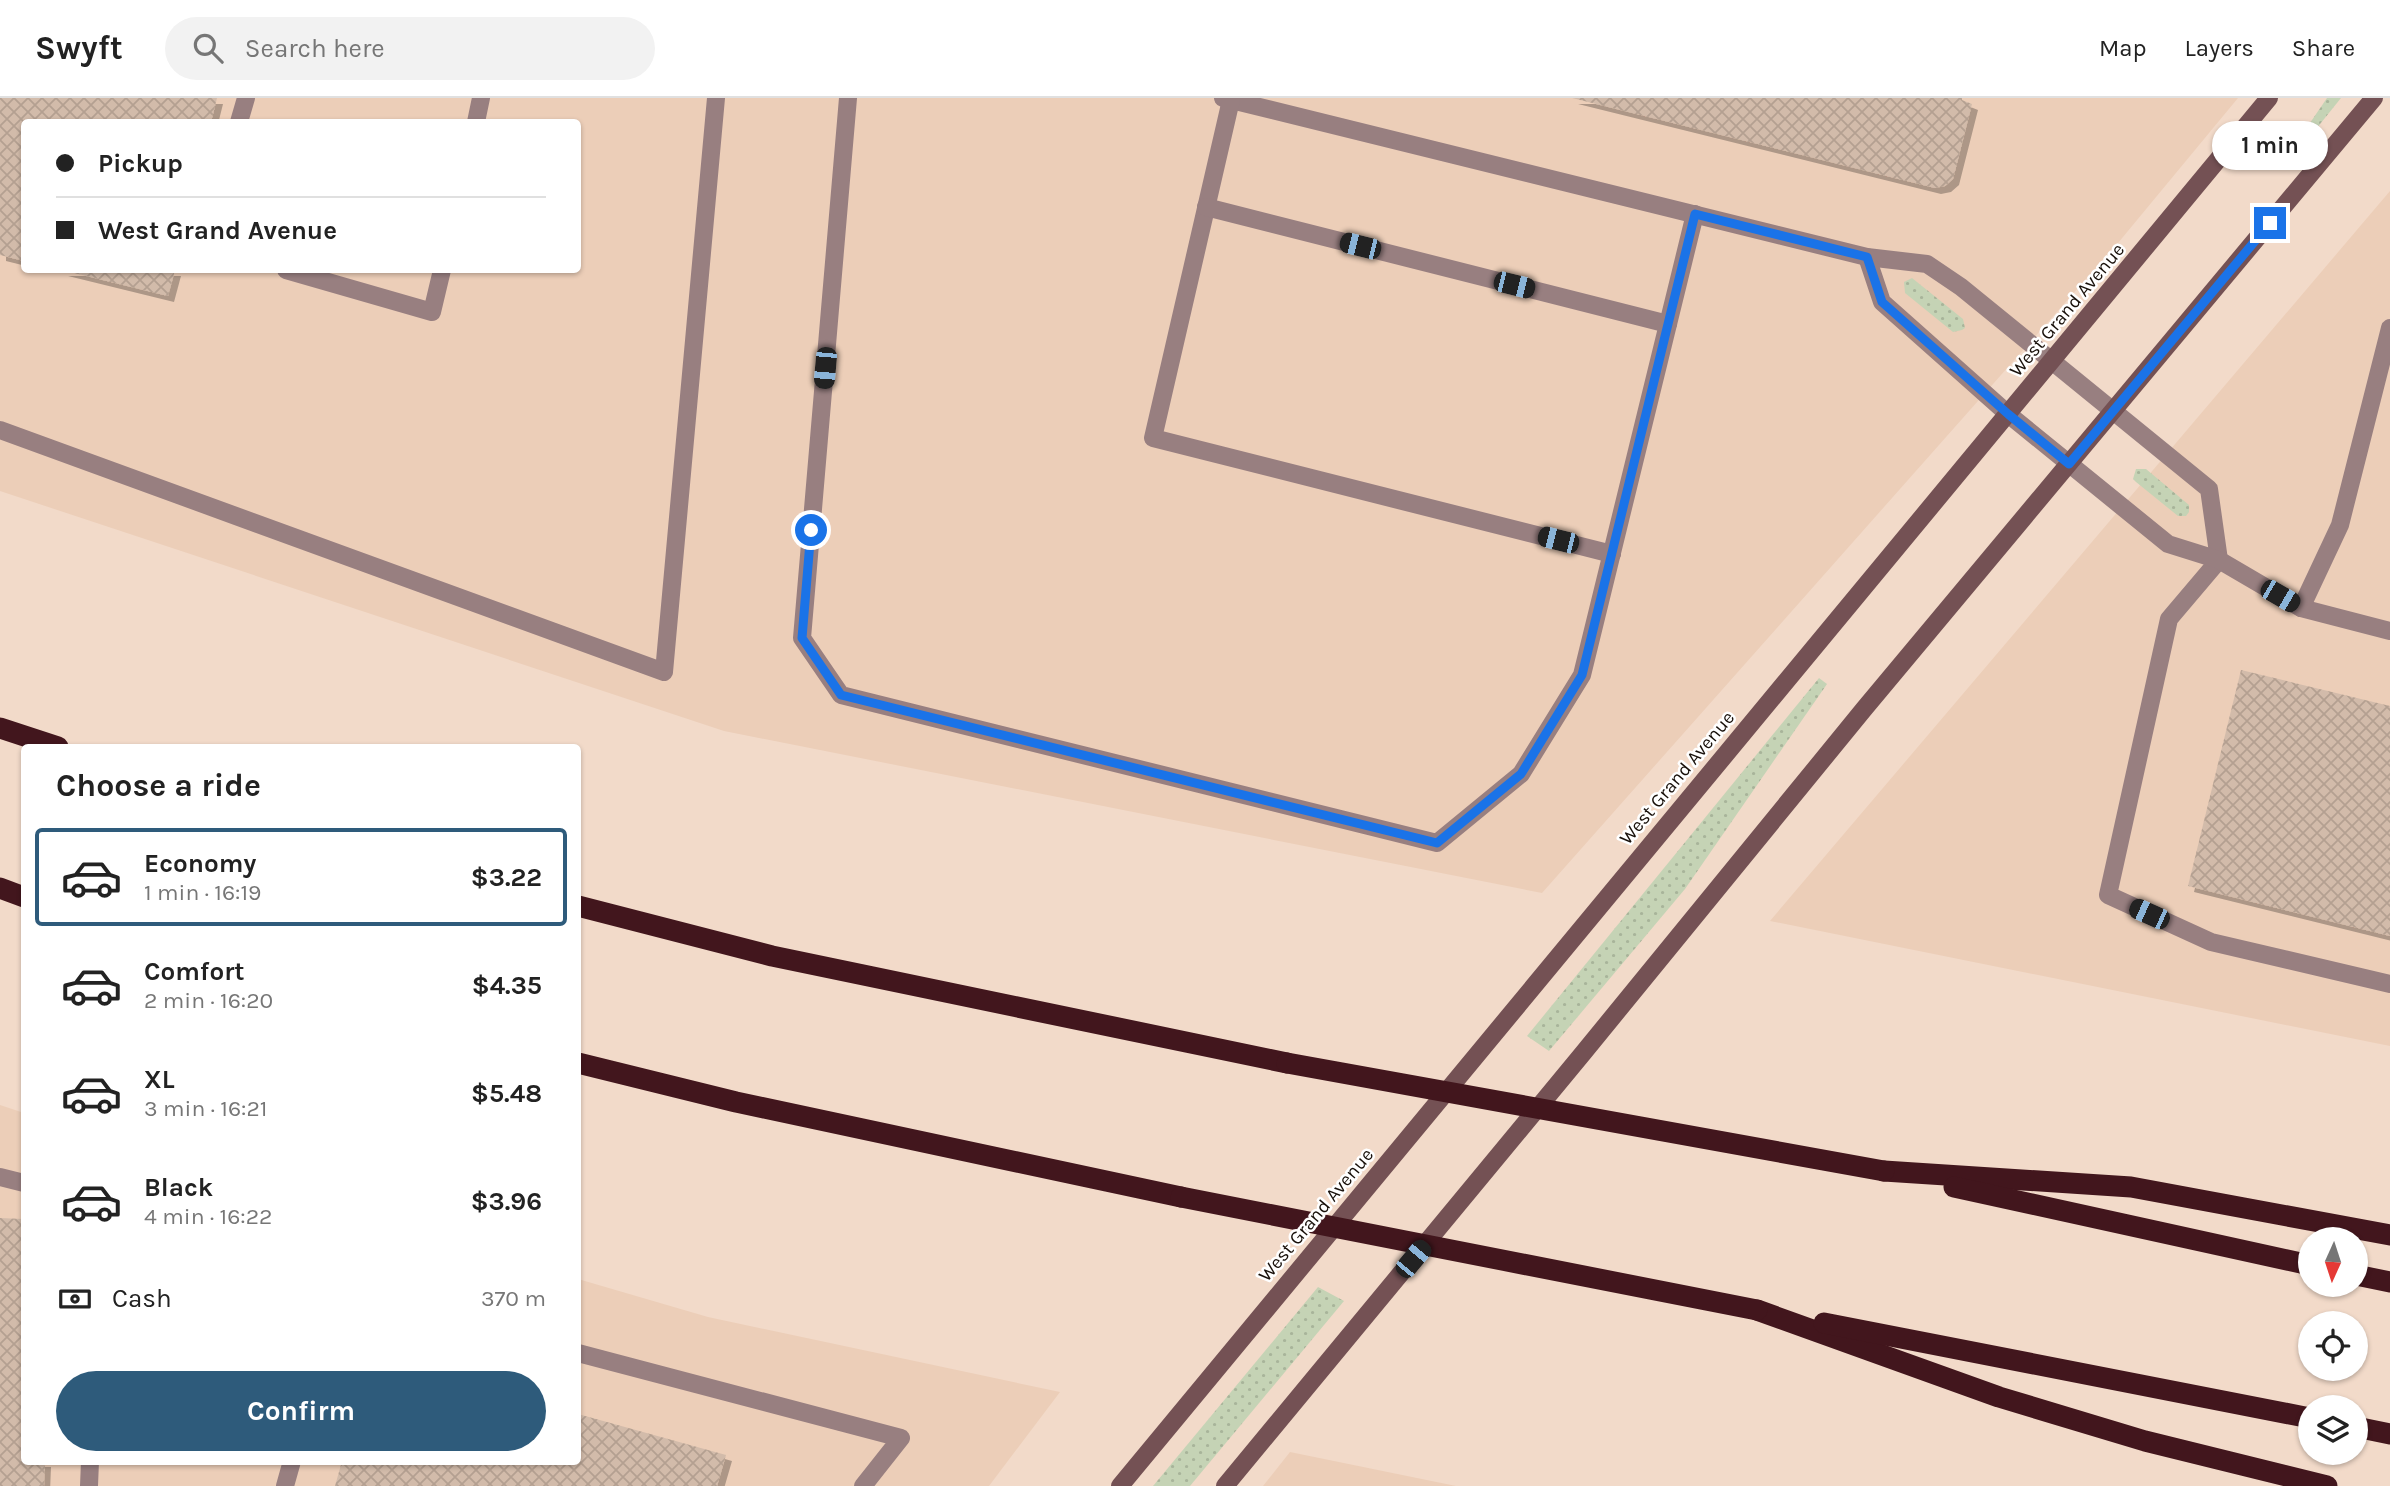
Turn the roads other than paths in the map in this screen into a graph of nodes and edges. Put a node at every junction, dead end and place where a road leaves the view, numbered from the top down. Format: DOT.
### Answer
graph roads {
  1 [pos="246,98"];
  2 [pos="481,98"];
  3 [pos="716,98"];
  4 [pos="848,98"];
  5 [pos="2269,98"];
  6 [pos="2374,98"];
  7 [pos="1227,99"];
  8 [pos="240,119"];
  9 [pos="477,119"];
  10 [pos="1206,207"];
  11 [pos="1695,214"];
  12 [pos="1867,257"];
  13 [pos="296,273"];
  14 [pos="441,273"];
  15 [pos="1668,324"];
  16 [pos="2390,328"];
  17 [pos="2052,360"];
  18 [pos="2115,411"];
  19 [pos="2008,414"];
  20 [pos="0,430"];
  21 [pos="2069,464"];
  22 [pos="1612,554"];
  23 [pos="2219,561"];
  24 [pos="2301,608"];
  25 [pos="2390,631"];
  26 [pos="0,728"];
  27 [pos="49,744"];
  28 [pos="0,888"];
  29 [pos="21,896"];
  30 [pos="581,907"];
  31 [pos="2390,984"];
  32 [pos="581,1064"];
  33 [pos="1884,1171"];
  34 [pos="0,1177"];
  35 [pos="21,1182"];
  36 [pos="2390,1235"];
  37 [pos="2298,1262"];
  38 [pos="2368,1277"];
  39 [pos="2390,1282"];
  40 [pos="1757,1310"];
  41 [pos="581,1354"];
  42 [pos="2298,1416"];
  43 [pos="2368,1429"];
  44 [pos="2390,1434"];
  45 [pos="90,1465"];
  46 [pos="291,1465"];
  47 [pos="89,1486"];
  48 [pos="285,1486"];
  49 [pos="863,1486"];
  50 [pos="1120,1486"];
  51 [pos="1225,1486"];
  52 [pos="2327,1486"];
  1 -- 8 [label="lane"];
  2 -- 9 [label="lane"];
  3 -- 20 [label="lane"];
  4 -- 22 [label="lane"];
  5 -- 17 [label="main road, West Grand Avenue"];
  6 -- 18 [label="main road"];
  7 -- 10 [label="lane"];
  7 -- 11 [label="lane"];
  10 -- 15 [label="lane"];
  10 -- 22 [label="lane"];
  11 -- 12 [label="lane"];
  11 -- 15 [label="lane"];
  12 -- 17 [label="lane"];
  12 -- 19 [label="lane"];
  13 -- 14 [label="lane"];
  15 -- 22 [label="lane"];
  16 -- 24 [label="lane"];
  17 -- 18 [label="lane"];
  17 -- 19 [label="main road, West Grand Avenue"];
  18 -- 21 [label="main road"];
  18 -- 23 [label="lane"];
  19 -- 21 [label="lane"];
  19 -- 50 [label="main road, West Grand Avenue"];
  21 -- 23 [label="lane"];
  21 -- 51 [label="main road"];
  23 -- 24 [label="lane"];
  23 -- 31 [label="lane"];
  24 -- 25 [label="lane"];
  26 -- 27 [label="highway"];
  28 -- 29 [label="highway"];
  30 -- 33 [label="highway, bridge"];
  32 -- 40 [label="highway, bridge"];
  33 -- 36 [label="highway"];
  33 -- 37 [label="highway"];
  34 -- 35 [label="lane"];
  38 -- 39 [label="highway"];
  40 -- 42 [label="highway"];
  40 -- 52 [label="highway"];
  41 -- 49 [label="lane"];
  43 -- 44 [label="highway"];
  45 -- 47 [label="lane"];
  46 -- 48 [label="lane"];
}
